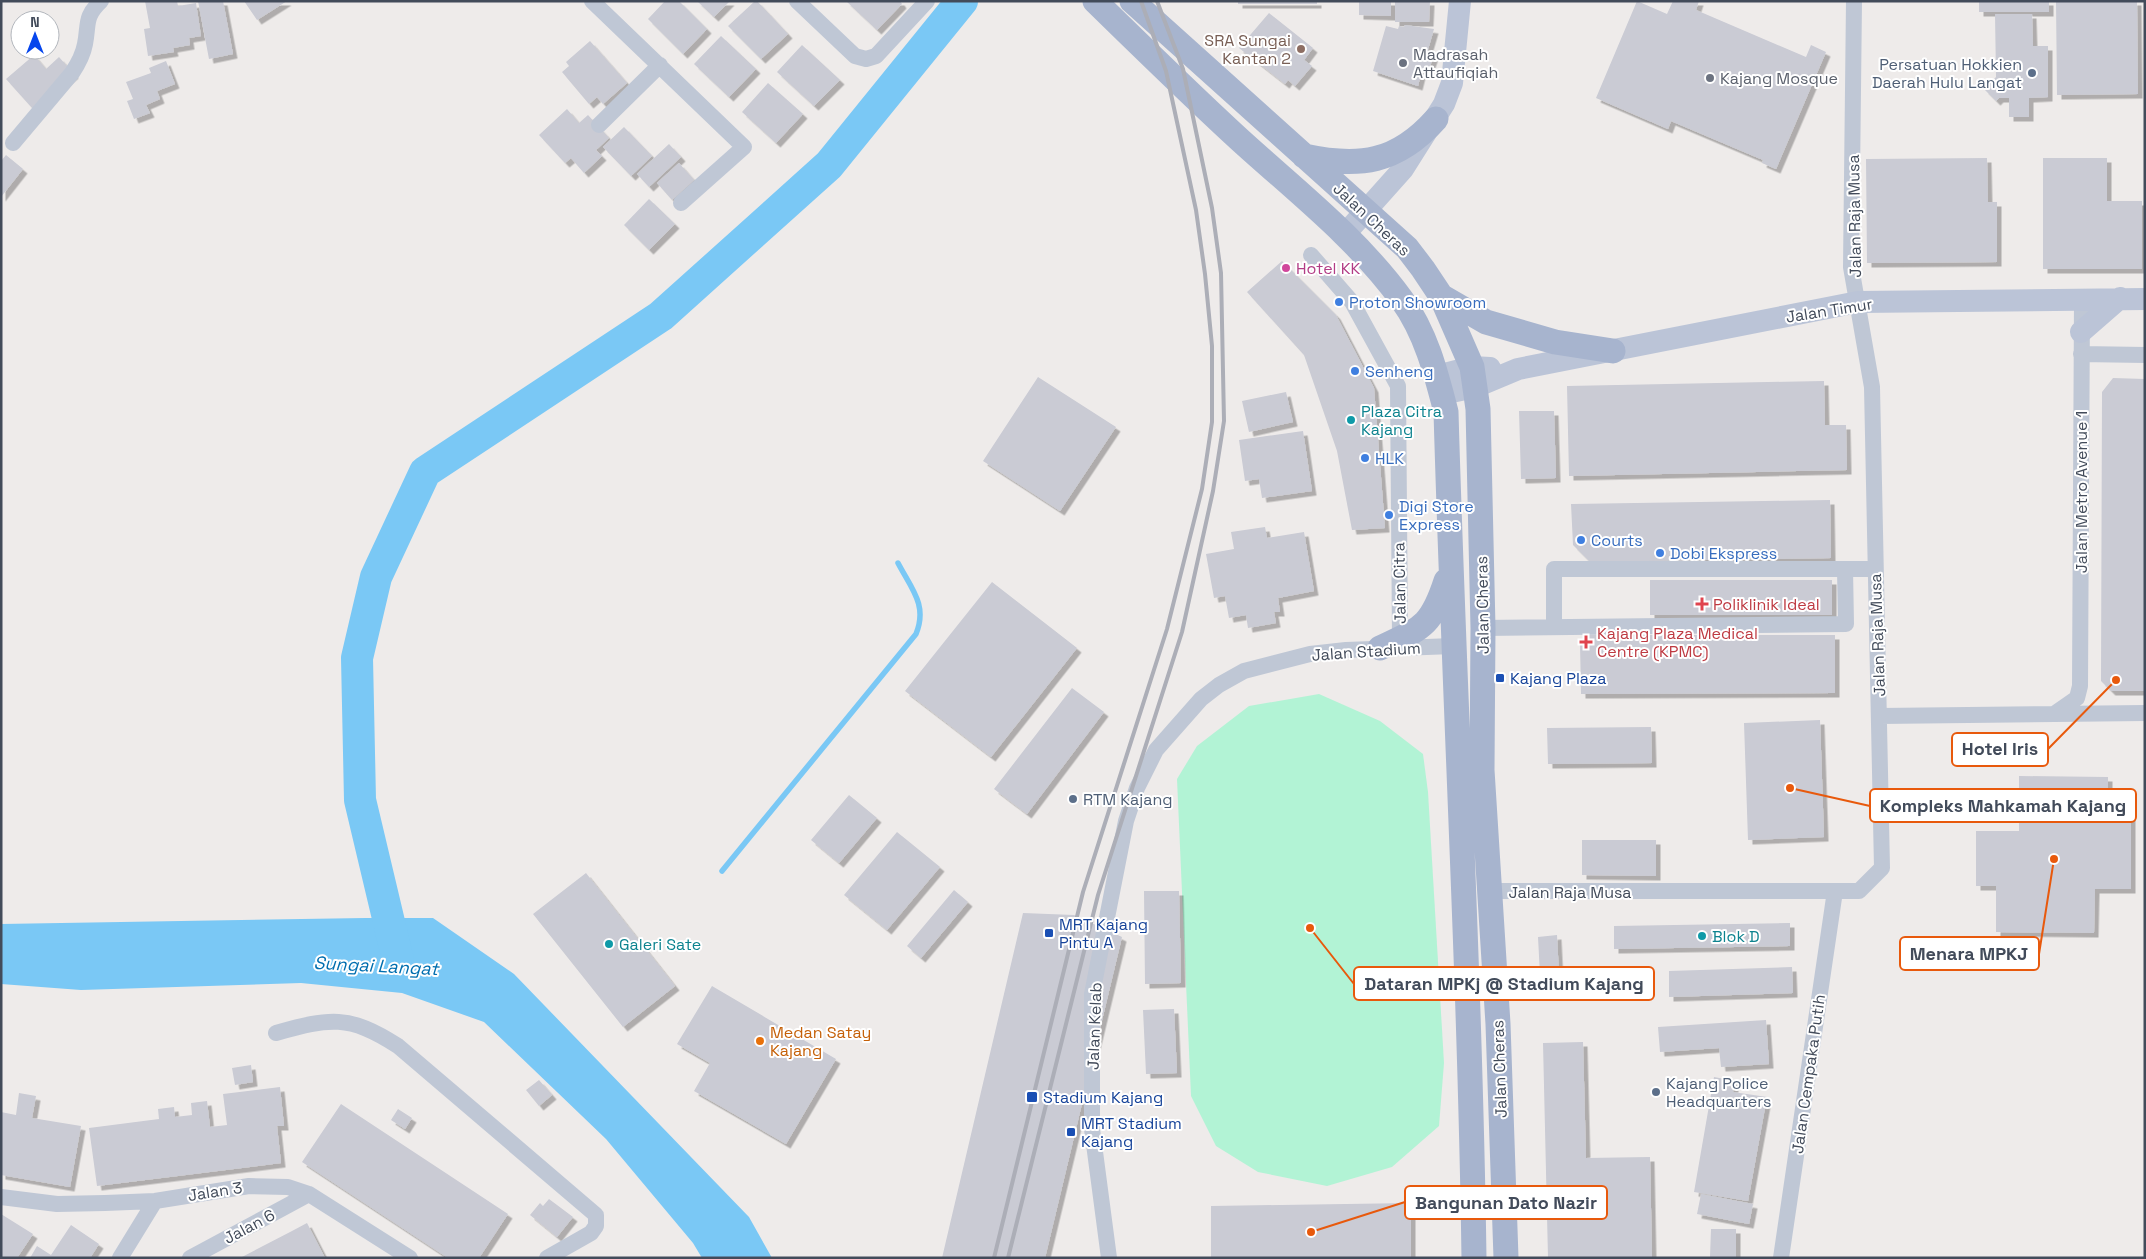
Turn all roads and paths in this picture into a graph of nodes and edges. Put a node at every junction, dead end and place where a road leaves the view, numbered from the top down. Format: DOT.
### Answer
graph roads {
  1 [pos="101,1"];
  2 [pos="592,1"];
  3 [pos="797,1"];
  4 [pos="927,1"];
  5 [pos="1095,1"];
  6 [pos="1132,1"];
  7 [pos="1460,1"];
  8 [pos="1854,1"];
  9 [pos="660,65"];
  10 [pos="1436,119"];
  11 [pos="598,125"];
  12 [pos="12,143"];
  13 [pos="1304,156"];
  14 [pos="682,203"];
  15 [pos="1366,213"];
  16 [pos="1345,234"];
  17 [pos="1311,255"];
  18 [pos="1441,296"];
  19 [pos="2120,298"];
  20 [pos="2082,299"];
  21 [pos="2145,299"];
  22 [pos="1858,302"];
  23 [pos="2081,332"];
  24 [pos="1613,351"];
  25 [pos="2081,354"];
  26 [pos="2145,355"];
  27 [pos="1474,377"];
  28 [pos="1439,385"];
  29 [pos="1450,566"];
  30 [pos="1845,569"];
  31 [pos="1875,569"];
  32 [pos="1554,627"];
  33 [pos="1483,628"];
  34 [pos="1390,643"];
  35 [pos="1453,646"];
  36 [pos="2080,686"];
  37 [pos="2054,714"];
  38 [pos="2104,714"];
  39 [pos="2145,714"];
  40 [pos="1880,716"];
  41 [pos="1114,885"];
  42 [pos="1490,891"];
  43 [pos="1835,891"];
  44 [pos="276,1033"];
  45 [pos="309,1194"];
  46 [pos="1,1197"];
  47 [pos="155,1201"];
  48 [pos="564,1254"];
  49 [pos="120,1258"];
  50 [pos="190,1258"];
  51 [pos="410,1258"];
  52 [pos="547,1258"];
  53 [pos="1109,1258"];
  54 [pos="1474,1258"];
  55 [pos="1506,1258"];
  56 [pos="1781,1258"];
  1 -- 12 [label="street"];
  2 -- 9 [label="street"];
  3 -- 4 [label="street"];
  5 -- 16 [label="main road, Jalan Cheras"];
  6 -- 13 [label="main road, Jalan Cheras"];
  7 -- 10 [label="main road"];
  8 -- 22 [label="street, Jalan Raja Musa"];
  9 -- 11 [label="street"];
  9 -- 14 [label="street"];
  10 -- 13 [label="main road"];
  10 -- 15 [label="main road"];
  13 -- 15 [label="main road, Jalan Cheras"];
  15 -- 16 [label="main road"];
  15 -- 18 [label="main road, Jalan Cheras"];
  16 -- 28 [label="main road, Jalan Cheras"];
  17 -- 34 [label="street, Jalan Citra"];
  18 -- 24 [label="main road"];
  18 -- 27 [label="main road, Jalan Cheras"];
  19 -- 20 [label="main road, Jalan Timur"];
  19 -- 21 [label="main road, Jalan Timur"];
  19 -- 23 [label="main road"];
  20 -- 22 [label="main road, Jalan Timur"];
  20 -- 23 [label="street, Jalan Metro Avenue 1"];
  22 -- 24 [label="main road, Jalan Timur"];
  22 -- 31 [label="street, Jalan Raja Musa"];
  23 -- 25 [label="street, Jalan Metro Avenue 1"];
  24 -- 27 [label="main road, Jalan Timur"];
  25 -- 26 [label="street"];
  25 -- 36 [label="street, Jalan Metro Avenue 1"];
  27 -- 28 [label="main road, Jalan Timur"];
  27 -- 33 [label="main road, Jalan Cheras"];
  28 -- 29 [label="main road, Jalan Cheras"];
  29 -- 34 [label="main road"];
  29 -- 35 [label="main road, Jalan Cheras"];
  30 -- 31 [label="street"];
  30 -- 32 [label="street"];
  30 -- 32 [label="street"];
  31 -- 40 [label="street, Jalan Raja Musa"];
  32 -- 33 [label="street"];
  33 -- 42 [label="main road, Jalan Cheras"];
  34 -- 35 [label="street, Jalan Stadium"];
  34 -- 41 [label="street, Jalan Stadium"];
  35 -- 54 [label="main road, Jalan Cheras"];
  36 -- 37 [label="street"];
  36 -- 38 [label="street"];
  37 -- 38 [label="street"];
  37 -- 40 [label="street"];
  38 -- 39 [label="street"];
  40 -- 43 [label="street, Jalan Raja Musa"];
  41 -- 53 [label="street, Jalan Kelab"];
  42 -- 43 [label="street, Jalan Raja Musa"];
  42 -- 55 [label="main road, Jalan Cheras"];
  43 -- 56 [label="street, Jalan Cempaka Putih"];
  44 -- 48 [label="street"];
  45 -- 47 [label="street, Jalan 3"];
  45 -- 50 [label="street, Jalan 6"];
  45 -- 51 [label="street, Jalan 3"];
  46 -- 47 [label="street, Jalan 3"];
  47 -- 49 [label="street"];
  48 -- 52 [label="street"];
}
